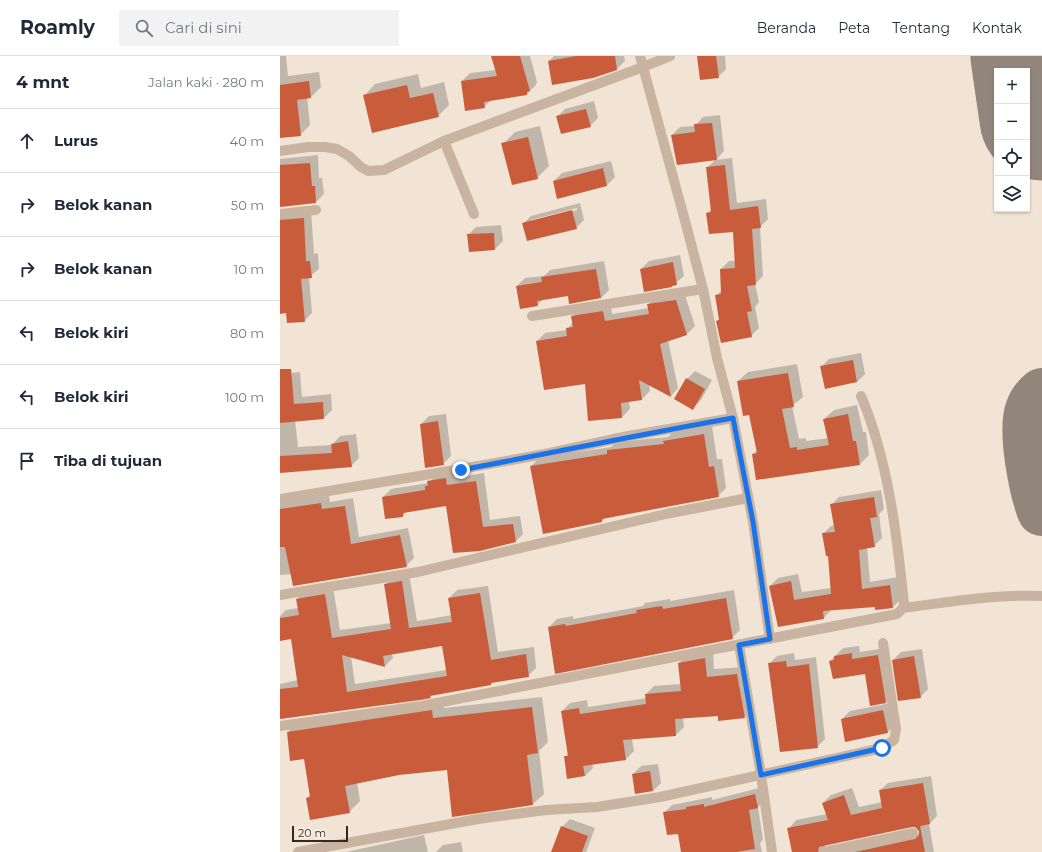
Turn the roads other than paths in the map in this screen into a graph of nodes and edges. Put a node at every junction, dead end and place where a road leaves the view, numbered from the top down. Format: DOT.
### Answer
graph roads {
  1 [pos="640,56"];
  2 [pos="670,56"];
  3 [pos="643,67"];
  4 [pos="444,141"];
  5 [pos="280,151"];
  6 [pos="316,210"];
  7 [pos="280,214"];
  8 [pos="474,214"];
  9 [pos="703,289"];
  10 [pos="532,316"];
  11 [pos="860,396"];
  12 [pos="733,418"];
  13 [pos="748,498"];
  14 [pos="280,499"];
  15 [pos="280,595"];
  16 [pos="1042,596"];
  17 [pos="903,608"];
  18 [pos="770,639"];
  19 [pos="883,643"];
  20 [pos="739,645"];
  21 [pos="280,726"];
  22 [pos="761,775"];
  23 [pos="913,833"];
  24 [pos="298,852"];
  25 [pos="772,852"];
  26 [pos="824,852"];
  1 -- 3 [label="street"];
  2 -- 3 [label="street"];
  3 -- 4 [label="street"];
  3 -- 9 [label="street"];
  4 -- 5 [label="street"];
  4 -- 8 [label="street"];
  6 -- 7 [label="street"];
  9 -- 10 [label="street"];
  9 -- 12 [label="street"];
  11 -- 17 [label="street"];
  12 -- 13 [label="street"];
  12 -- 14 [label="street"];
  13 -- 15 [label="street"];
  13 -- 18 [label="street"];
  16 -- 17 [label="street"];
  17 -- 18 [label="street"];
  18 -- 20 [label="street"];
  19 -- 22 [label="street"];
  20 -- 21 [label="street"];
  20 -- 22 [label="street"];
  22 -- 24 [label="street"];
  22 -- 25 [label="street"];
  23 -- 26 [label="street"];
}
